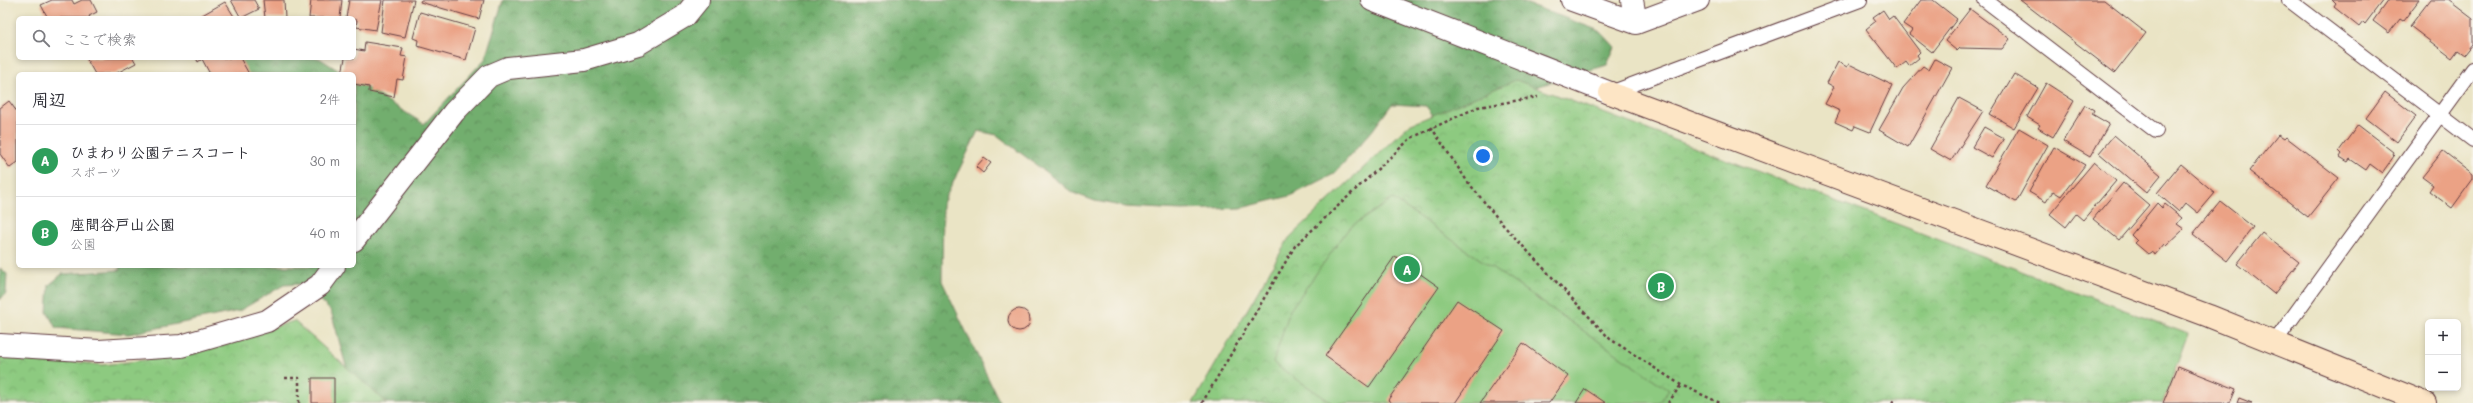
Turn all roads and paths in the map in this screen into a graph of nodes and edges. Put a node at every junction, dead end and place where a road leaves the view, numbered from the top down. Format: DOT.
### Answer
graph roads {
  1 [pos="698,0"];
  2 [pos="1372,0"];
  3 [pos="1572,0"];
  4 [pos="1632,0"];
  5 [pos="1698,0"];
  6 [pos="1860,0"];
  7 [pos="1985,0"];
  8 [pos="2289,0"];
  9 [pos="1636,23"];
  10 [pos="2473,69"];
  11 [pos="1610,93"];
  12 [pos="1545,96"];
  13 [pos="2440,115"];
  14 [pos="1431,127"];
  15 [pos="2156,131"];
  16 [pos="2473,140"];
  17 [pos="356,237"];
  18 [pos="332,268"];
  19 [pos="2274,343"];
  20 [pos="0,345"];
  21 [pos="285,378"];
  22 [pos="1681,385"];
  23 [pos="1895,398"];
  24 [pos="299,403"];
  25 [pos="1202,403"];
  26 [pos="1668,403"];
  27 [pos="1720,403"];
  28 [pos="1892,403"];
  29 [pos="2424,403"];
  1 -- 17 [label="street"];
  2 -- 11 [label="street"];
  3 -- 9 [label="street"];
  4 -- 9 [label="street"];
  5 -- 9 [label="street"];
  6 -- 11 [label="lane"];
  7 -- 15 [label="lane"];
  8 -- 13 [label="lane"];
  10 -- 13 [label="lane"];
  11 -- 19 [label="street"];
  12 -- 14 [label="path"];
  13 -- 16 [label="lane"];
  13 -- 19 [label="lane"];
  14 -- 22 [label="path"];
  14 -- 25 [label="path"];
  18 -- 20 [label="street"];
  19 -- 29 [label="street"];
  21 -- 24 [label="path"];
  22 -- 26 [label="path"];
  22 -- 27 [label="path"];
  23 -- 28 [label="path"];
}
